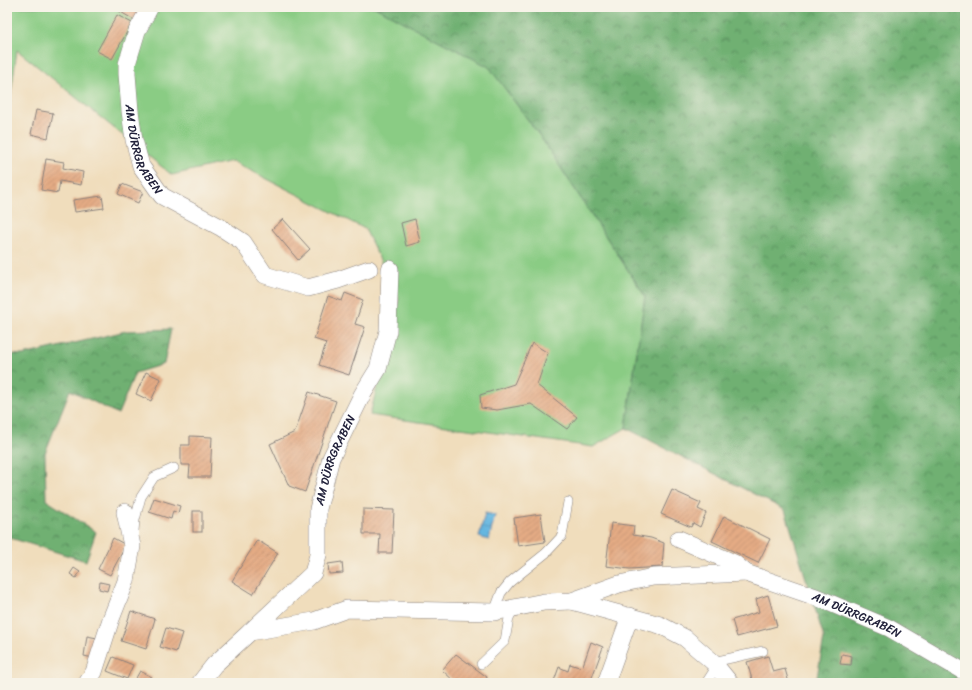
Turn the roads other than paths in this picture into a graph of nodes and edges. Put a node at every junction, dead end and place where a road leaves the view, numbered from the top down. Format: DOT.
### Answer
graph roads {
  1 [pos="150,7"];
  2 [pos="369,269"];
  3 [pos="390,269"];
  4 [pos="174,468"];
  5 [pos="568,502"];
  6 [pos="124,512"];
  7 [pos="679,539"];
  8 [pos="132,546"];
  9 [pos="746,573"];
  10 [pos="572,601"];
  11 [pos="514,608"];
  12 [pos="494,612"];
  13 [pos="630,616"];
  14 [pos="250,632"];
  15 [pos="763,651"];
  16 [pos="481,664"];
  17 [pos="715,664"];
  18 [pos="962,670"];
  19 [pos="87,683"];
  20 [pos="200,683"];
  21 [pos="606,683"];
  22 [pos="706,683"];
  23 [pos="730,683"];
  1 -- 2 [label="street, AM DÜRRGRABEN"];
  3 -- 14 [label="street, AM DÜRRGRABEN"];
  4 -- 8 [label="lane"];
  5 -- 12 [label="lane"];
  6 -- 8 [label="street"];
  7 -- 9 [label="street, AM DÜRRGRABEN"];
  8 -- 19 [label="street"];
  9 -- 10 [label="street, AM DÜRRGRABEN"];
  9 -- 18 [label="street, AM DÜRRGRABEN"];
  10 -- 11 [label="street, AM DÜRRGRABEN"];
  10 -- 13 [label="street, AM DÜRRGRABEN"];
  11 -- 12 [label="street, AM DÜRRGRABEN"];
  11 -- 16 [label="lane"];
  12 -- 14 [label="street, AM DÜRRGRABEN"];
  13 -- 17 [label="street, AM DÜRRGRABEN"];
  13 -- 21 [label="street"];
  14 -- 20 [label="street, AM DÜRRGRABEN"];
  15 -- 17 [label="lane"];
  17 -- 22 [label="lane"];
  17 -- 23 [label="street, AM DÜRRGRABEN"];
}
